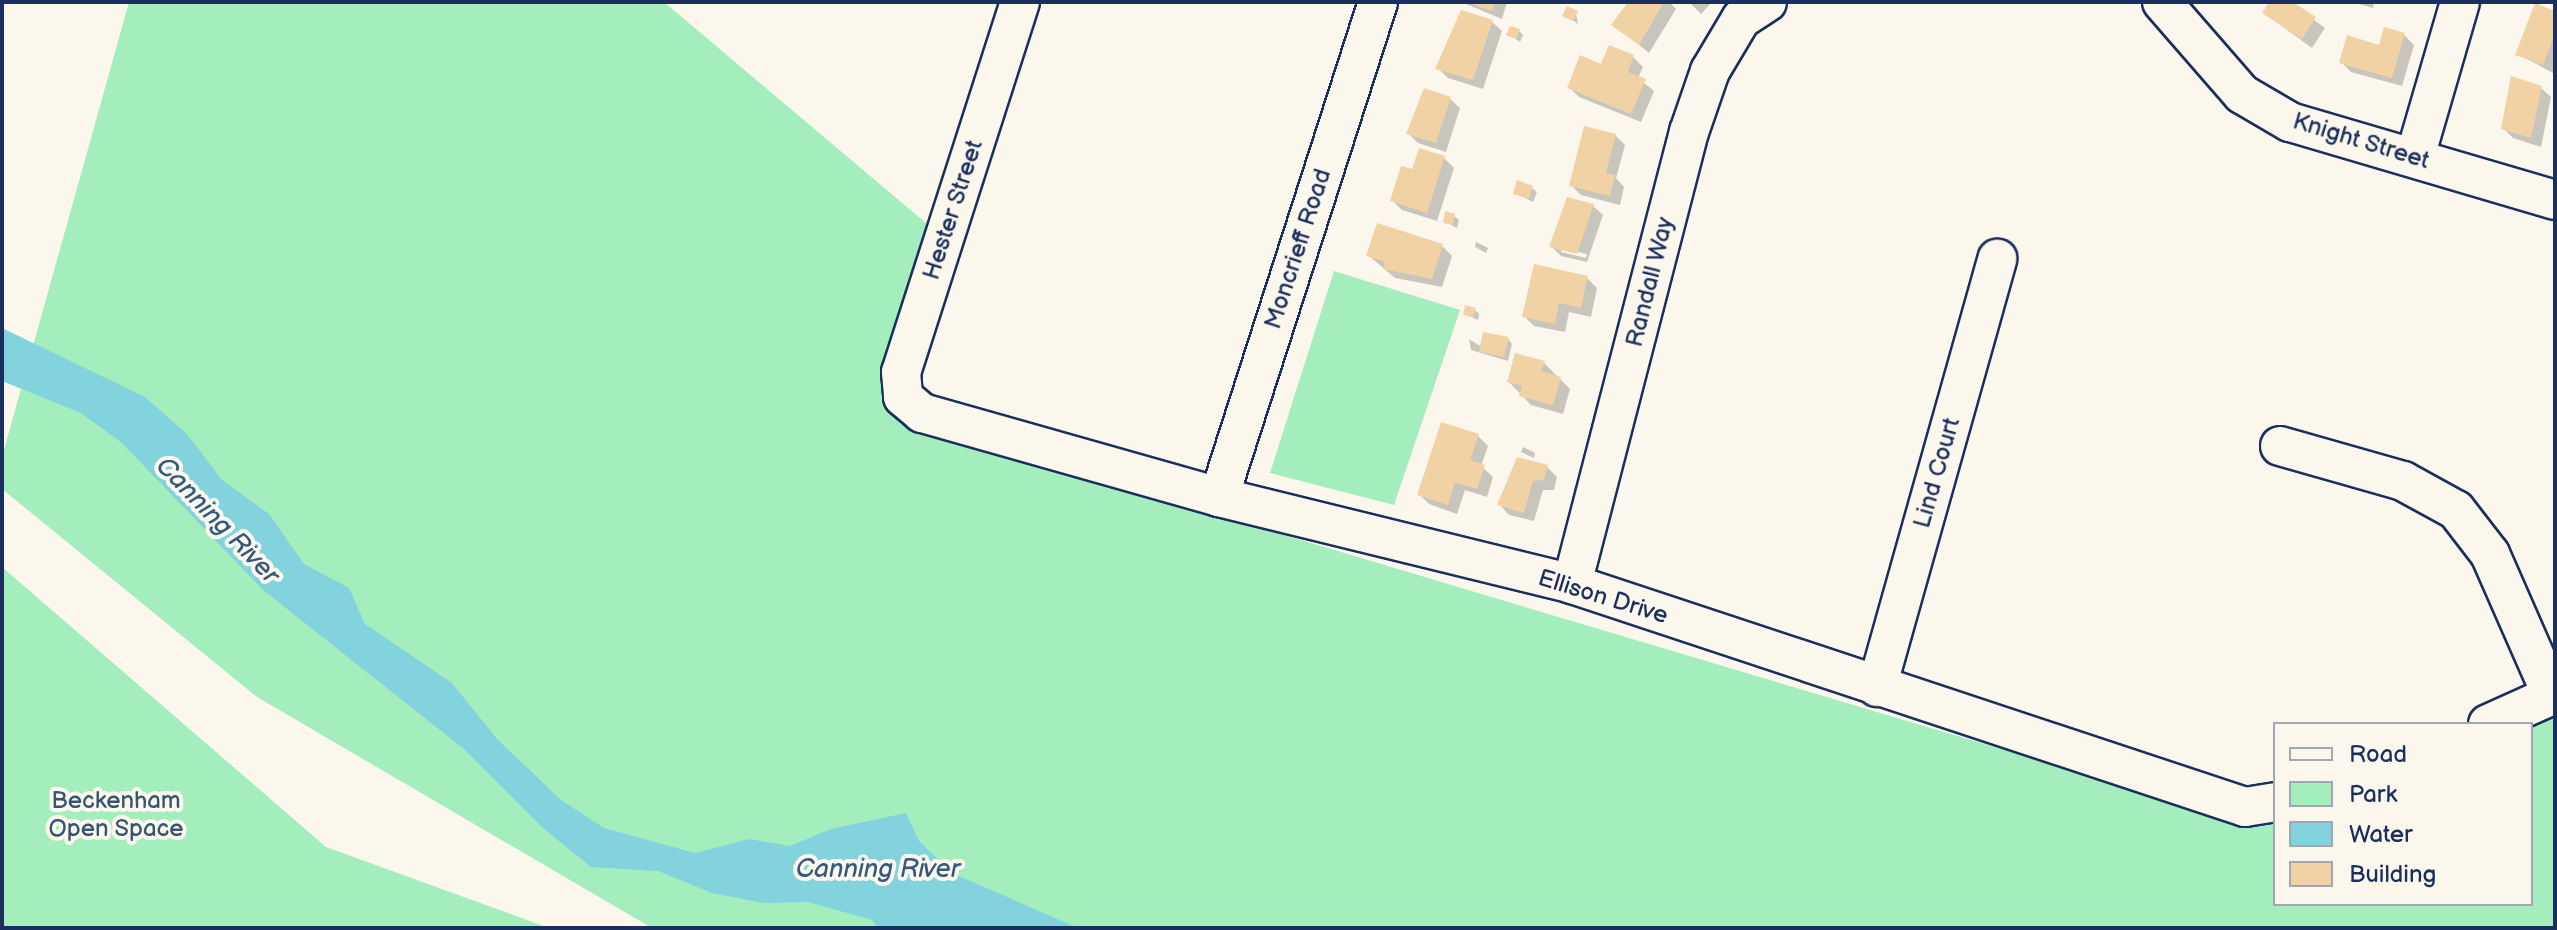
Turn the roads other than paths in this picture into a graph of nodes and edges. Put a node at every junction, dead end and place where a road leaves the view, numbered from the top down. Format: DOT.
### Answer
graph roads {
  1 [pos="1020,2"];
  2 [pos="1378,2"];
  3 [pos="1767,2"];
  4 [pos="2162,2"];
  5 [pos="2460,2"];
  6 [pos="2415,157"];
  7 [pos="2555,200"];
  8 [pos="1997,259"];
  9 [pos="922,413"];
  10 [pos="2280,446"];
  11 [pos="1219,497"];
  12 [pos="1572,584"];
  13 [pos="1877,687"];
  14 [pos="2553,694"];
  15 [pos="2492,722"];
  16 [pos="2273,802"];
  1 -- 9 [label="street, Hester Street"];
  2 -- 11 [label="street, Moncrieff Road"];
  3 -- 12 [label="street, Randall Way"];
  4 -- 6 [label="street, Knight Street"];
  5 -- 6 [label="street"];
  6 -- 7 [label="street, Knight Street"];
  8 -- 13 [label="street, Lind Court"];
  9 -- 11 [label="street, Ellison Drive"];
  10 -- 14 [label="street"];
  11 -- 12 [label="street, Ellison Drive"];
  12 -- 13 [label="street, Ellison Drive"];
  13 -- 16 [label="street, Ellison Drive"];
  14 -- 15 [label="street"];
}
